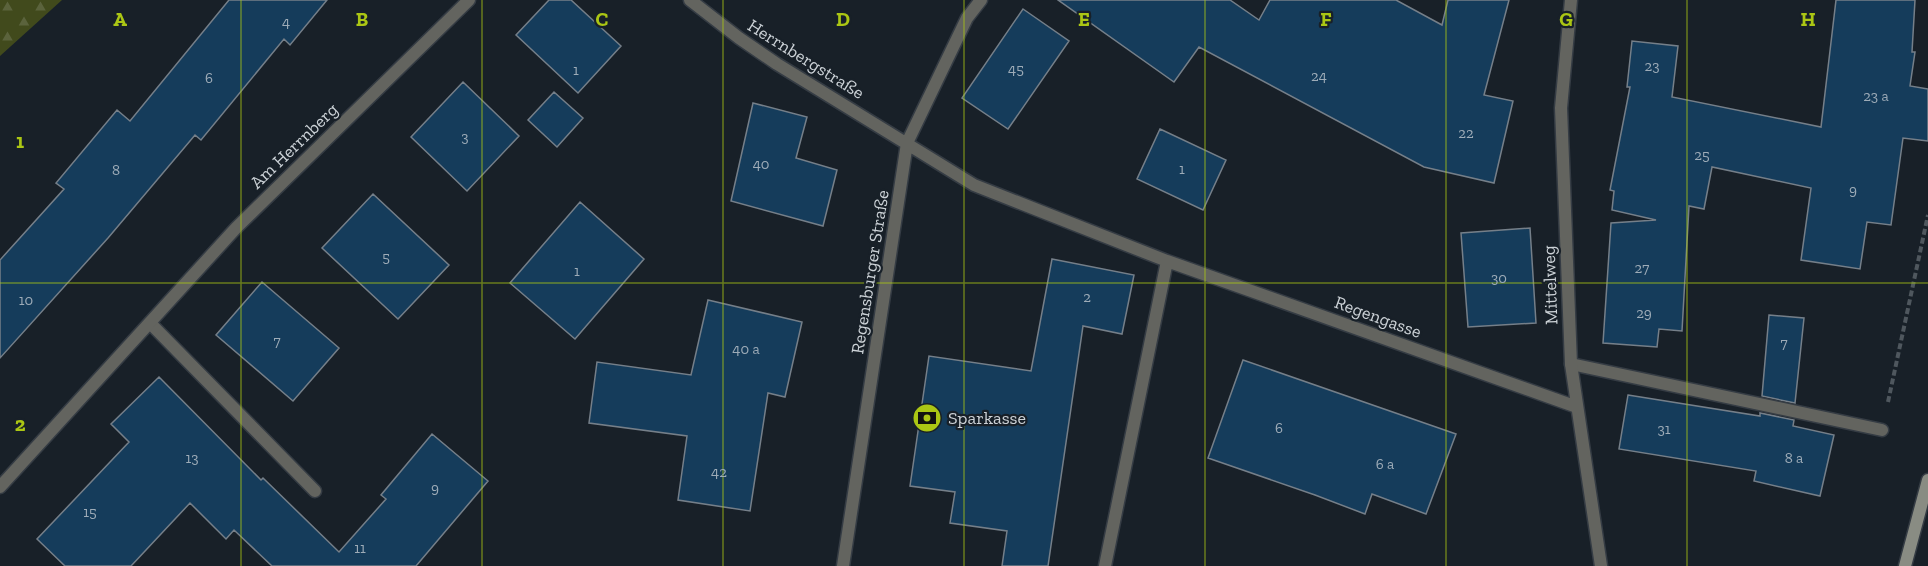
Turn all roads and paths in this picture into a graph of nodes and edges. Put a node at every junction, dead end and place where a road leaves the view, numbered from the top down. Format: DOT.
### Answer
graph roads {
  1 [pos="469,0"];
  2 [pos="690,0"];
  3 [pos="981,0"];
  4 [pos="1571,0"];
  5 [pos="907,143"];
  6 [pos="1928,215"];
  7 [pos="1167,261"];
  8 [pos="150,323"];
  9 [pos="1571,364"];
  10 [pos="1577,407"];
  11 [pos="1882,430"];
  12 [pos="1928,480"];
  13 [pos="0,487"];
  14 [pos="315,491"];
  15 [pos="843,566"];
  16 [pos="1105,566"];
  17 [pos="1601,566"];
  18 [pos="1905,566"];
  1 -- 8 [label="street, Am Herrnberg"];
  2 -- 5 [label="street, Herrnbergstraße"];
  3 -- 5 [label="street, Regensburger Straße"];
  4 -- 9 [label="street, Mittelweg"];
  5 -- 7 [label="street, Regengasse"];
  5 -- 15 [label="street, Regensburger Straße"];
  6 -- 11 [label="path"];
  7 -- 10 [label="street, Regengasse"];
  7 -- 16 [label="street"];
  8 -- 13 [label="street, Am Herrnberg"];
  8 -- 14 [label="street"];
  9 -- 10 [label="street, Mittelweg"];
  9 -- 11 [label="street"];
  10 -- 17 [label="street, Mittelweg"];
  12 -- 18 [label="street"];
}
